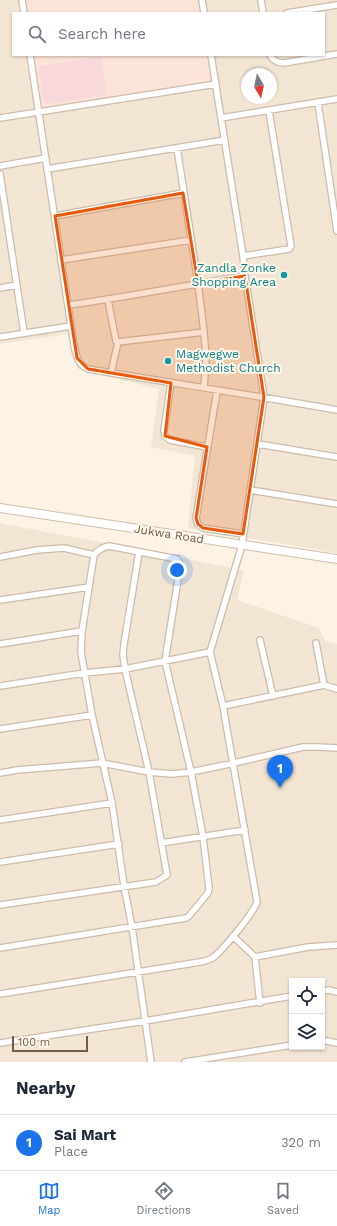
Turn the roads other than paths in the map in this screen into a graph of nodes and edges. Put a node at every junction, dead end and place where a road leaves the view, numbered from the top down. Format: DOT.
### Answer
graph roads {
  1 [pos="22,0"];
  2 [pos="202,0"];
  3 [pos="260,0"];
  4 [pos="337,5"];
  5 [pos="24,12"];
  6 [pos="204,12"];
  7 [pos="263,12"];
  8 [pos="293,12"];
  9 [pos="337,54"];
  10 [pos="30,56"];
  11 [pos="211,56"];
  12 [pos="270,56"];
  13 [pos="216,84"];
  14 [pos="337,100"];
  15 [pos="318,103"];
  16 [pos="270,111"];
  17 [pos="39,112"];
  18 [pos="0,118"];
  19 [pos="221,118"];
  20 [pos="225,140"];
  21 [pos="177,148"];
  22 [pos="46,158"];
  23 [pos="0,166"];
  24 [pos="48,169"];
  25 [pos="0,174"];
  26 [pos="183,193"];
  27 [pos="55,216"];
  28 [pos="337,231"];
  29 [pos="190,240"];
  30 [pos="243,256"];
  31 [pos="61,260"];
  32 [pos="245,276"];
  33 [pos="198,283"];
  34 [pos="17,285"];
  35 [pos="0,288"];
  36 [pos="108,300"];
  37 [pos="69,305"];
  38 [pos="71,326"];
  39 [pos="204,332"];
  40 [pos="24,333"];
  41 [pos="0,337"];
  42 [pos="118,342"];
  43 [pos="111,373"];
  44 [pos="171,383"];
  45 [pos="204,388"];
  46 [pos="217,391"];
  47 [pos="264,397"];
  48 [pos="337,410"];
  49 [pos="258,444"];
  50 [pos="207,447"];
  51 [pos="337,457"];
  52 [pos="250,490"];
  53 [pos="337,504"];
  54 [pos="0,508"];
  55 [pos="243,534"];
  56 [pos="242,545"];
  57 [pos="139,552"];
  58 [pos="94,555"];
  59 [pos="0,557"];
  60 [pos="337,559"];
  61 [pos="89,587"];
  62 [pos="0,600"];
  63 [pos="82,631"];
  64 [pos="260,640"];
  65 [pos="316,643"];
  66 [pos="0,644"];
  67 [pos="210,652"];
  68 [pos="165,661"];
  69 [pos="125,669"];
  70 [pos="84,672"];
  71 [pos="324,685"];
  72 [pos="0,686"];
  73 [pos="337,689"];
  74 [pos="272,696"];
  75 [pos="223,706"];
  76 [pos="92,715"];
  77 [pos="0,729"];
  78 [pos="337,748"];
  79 [pos="102,763"];
  80 [pos="234,763"];
  81 [pos="149,772"];
  82 [pos="191,772"];
  83 [pos="0,773"];
  84 [pos="112,803"];
  85 [pos="0,820"];
  86 [pos="245,830"];
  87 [pos="203,837"];
  88 [pos="161,843"];
  89 [pos="118,844"];
  90 [pos="0,862"];
  91 [pos="124,886"];
  92 [pos="0,905"];
  93 [pos="132,927"];
  94 [pos="233,936"];
  95 [pos="337,945"];
  96 [pos="0,948"];
  97 [pos="255,957"];
  98 [pos="137,972"];
  99 [pos="325,991"];
  100 [pos="337,992"];
  101 [pos="0,994"];
  102 [pos="289,997"];
  103 [pos="260,1003"];
  104 [pos="144,1021"];
  105 [pos="325,1041"];
  106 [pos="0,1043"];
  107 [pos="337,1043"];
  108 [pos="289,1045"];
  109 [pos="151,1062"];
  110 [pos="186,1062"];
  1 -- 5 [label="street"];
  2 -- 6 [label="street"];
  3 -- 7 [label="street"];
  4 -- 8 [label="street"];
  9 -- 12 [label="street"];
  10 -- 17 [label="street"];
  11 -- 13 [label="street"];
  13 -- 17 [label="street"];
  13 -- 19 [label="street"];
  14 -- 15 [label="street"];
  15 -- 16 [label="street"];
  15 -- 28 [label="street"];
  16 -- 19 [label="street"];
  16 -- 30 [label="street"];
  17 -- 18 [label="street"];
  17 -- 22 [label="street"];
  19 -- 20 [label="street"];
  20 -- 21 [label="street"];
  20 -- 30 [label="street"];
  21 -- 24 [label="street"];
  21 -- 26 [label="street"];
  22 -- 23 [label="street"];
  22 -- 24 [label="street"];
  24 -- 27 [label="street"];
  25 -- 34 [label="street"];
  26 -- 27 [label="street"];
  26 -- 29 [label="street"];
  27 -- 31 [label="street"];
  29 -- 31 [label="street"];
  29 -- 33 [label="street"];
  30 -- 32 [label="street"];
  31 -- 37 [label="street"];
  32 -- 33 [label="street"];
  32 -- 47 [label="street"];
  33 -- 36 [label="street"];
  33 -- 39 [label="street"];
  34 -- 35 [label="street"];
  34 -- 40 [label="street"];
  36 -- 37 [label="street"];
  36 -- 42 [label="street"];
  37 -- 38 [label="street"];
  38 -- 40 [label="street"];
  38 -- 43 [label="street"];
  39 -- 42 [label="street"];
  39 -- 45 [label="street"];
  40 -- 41 [label="street"];
  42 -- 43 [label="street"];
  43 -- 44 [label="street"];
  44 -- 45 [label="street"];
  44 -- 50 [label="street"];
  45 -- 46 [label="street"];
  46 -- 47 [label="street"];
  46 -- 50 [label="street"];
  47 -- 48 [label="street"];
  47 -- 49 [label="street"];
  49 -- 51 [label="street"];
  49 -- 52 [label="street"];
  50 -- 55 [label="street"];
  52 -- 53 [label="street"];
  52 -- 55 [label="street"];
  54 -- 56 [label="street, Jukwa Road"];
  55 -- 56 [label="street"];
  56 -- 60 [label="street, Jukwa Road"];
  56 -- 67 [label="street"];
  57 -- 58 [label="street"];
  57 -- 68 [label="street"];
  57 -- 69 [label="street"];
  58 -- 59 [label="street"];
  58 -- 61 [label="street"];
  61 -- 62 [label="street"];
  61 -- 63 [label="street"];
  63 -- 66 [label="street"];
  63 -- 70 [label="street"];
  64 -- 74 [label="street"];
  65 -- 71 [label="street"];
  67 -- 68 [label="street"];
  67 -- 75 [label="street"];
  68 -- 69 [label="street"];
  68 -- 82 [label="street"];
  69 -- 70 [label="street"];
  69 -- 81 [label="street"];
  70 -- 72 [label="street"];
  70 -- 76 [label="street"];
  71 -- 73 [label="street"];
  71 -- 74 [label="street"];
  74 -- 75 [label="street"];
  75 -- 80 [label="street"];
  76 -- 77 [label="street"];
  76 -- 79 [label="street"];
  78 -- 80 [label="street"];
  79 -- 81 [label="street"];
  79 -- 83 [label="street"];
  79 -- 84 [label="street"];
  80 -- 82 [label="street"];
  80 -- 86 [label="street"];
  81 -- 82 [label="street"];
  81 -- 88 [label="street"];
  82 -- 87 [label="street"];
  84 -- 85 [label="street"];
  84 -- 89 [label="street"];
  86 -- 87 [label="street"];
  86 -- 94 [label="street"];
  87 -- 88 [label="street"];
  87 -- 93 [label="street"];
  88 -- 91 [label="street"];
  89 -- 90 [label="street"];
  89 -- 91 [label="street"];
  91 -- 92 [label="street"];
  91 -- 93 [label="street"];
  93 -- 96 [label="street"];
  93 -- 98 [label="street"];
  94 -- 97 [label="street"];
  94 -- 98 [label="street"];
  95 -- 97 [label="street"];
  97 -- 103 [label="street"];
  98 -- 101 [label="street"];
  98 -- 104 [label="street"];
  99 -- 100 [label="street"];
  102 -- 103 [label="street"];
  103 -- 104 [label="street"];
  104 -- 106 [label="street"];
  104 -- 109 [label="street"];
  105 -- 107 [label="street"];
  108 -- 110 [label="street"];
}
